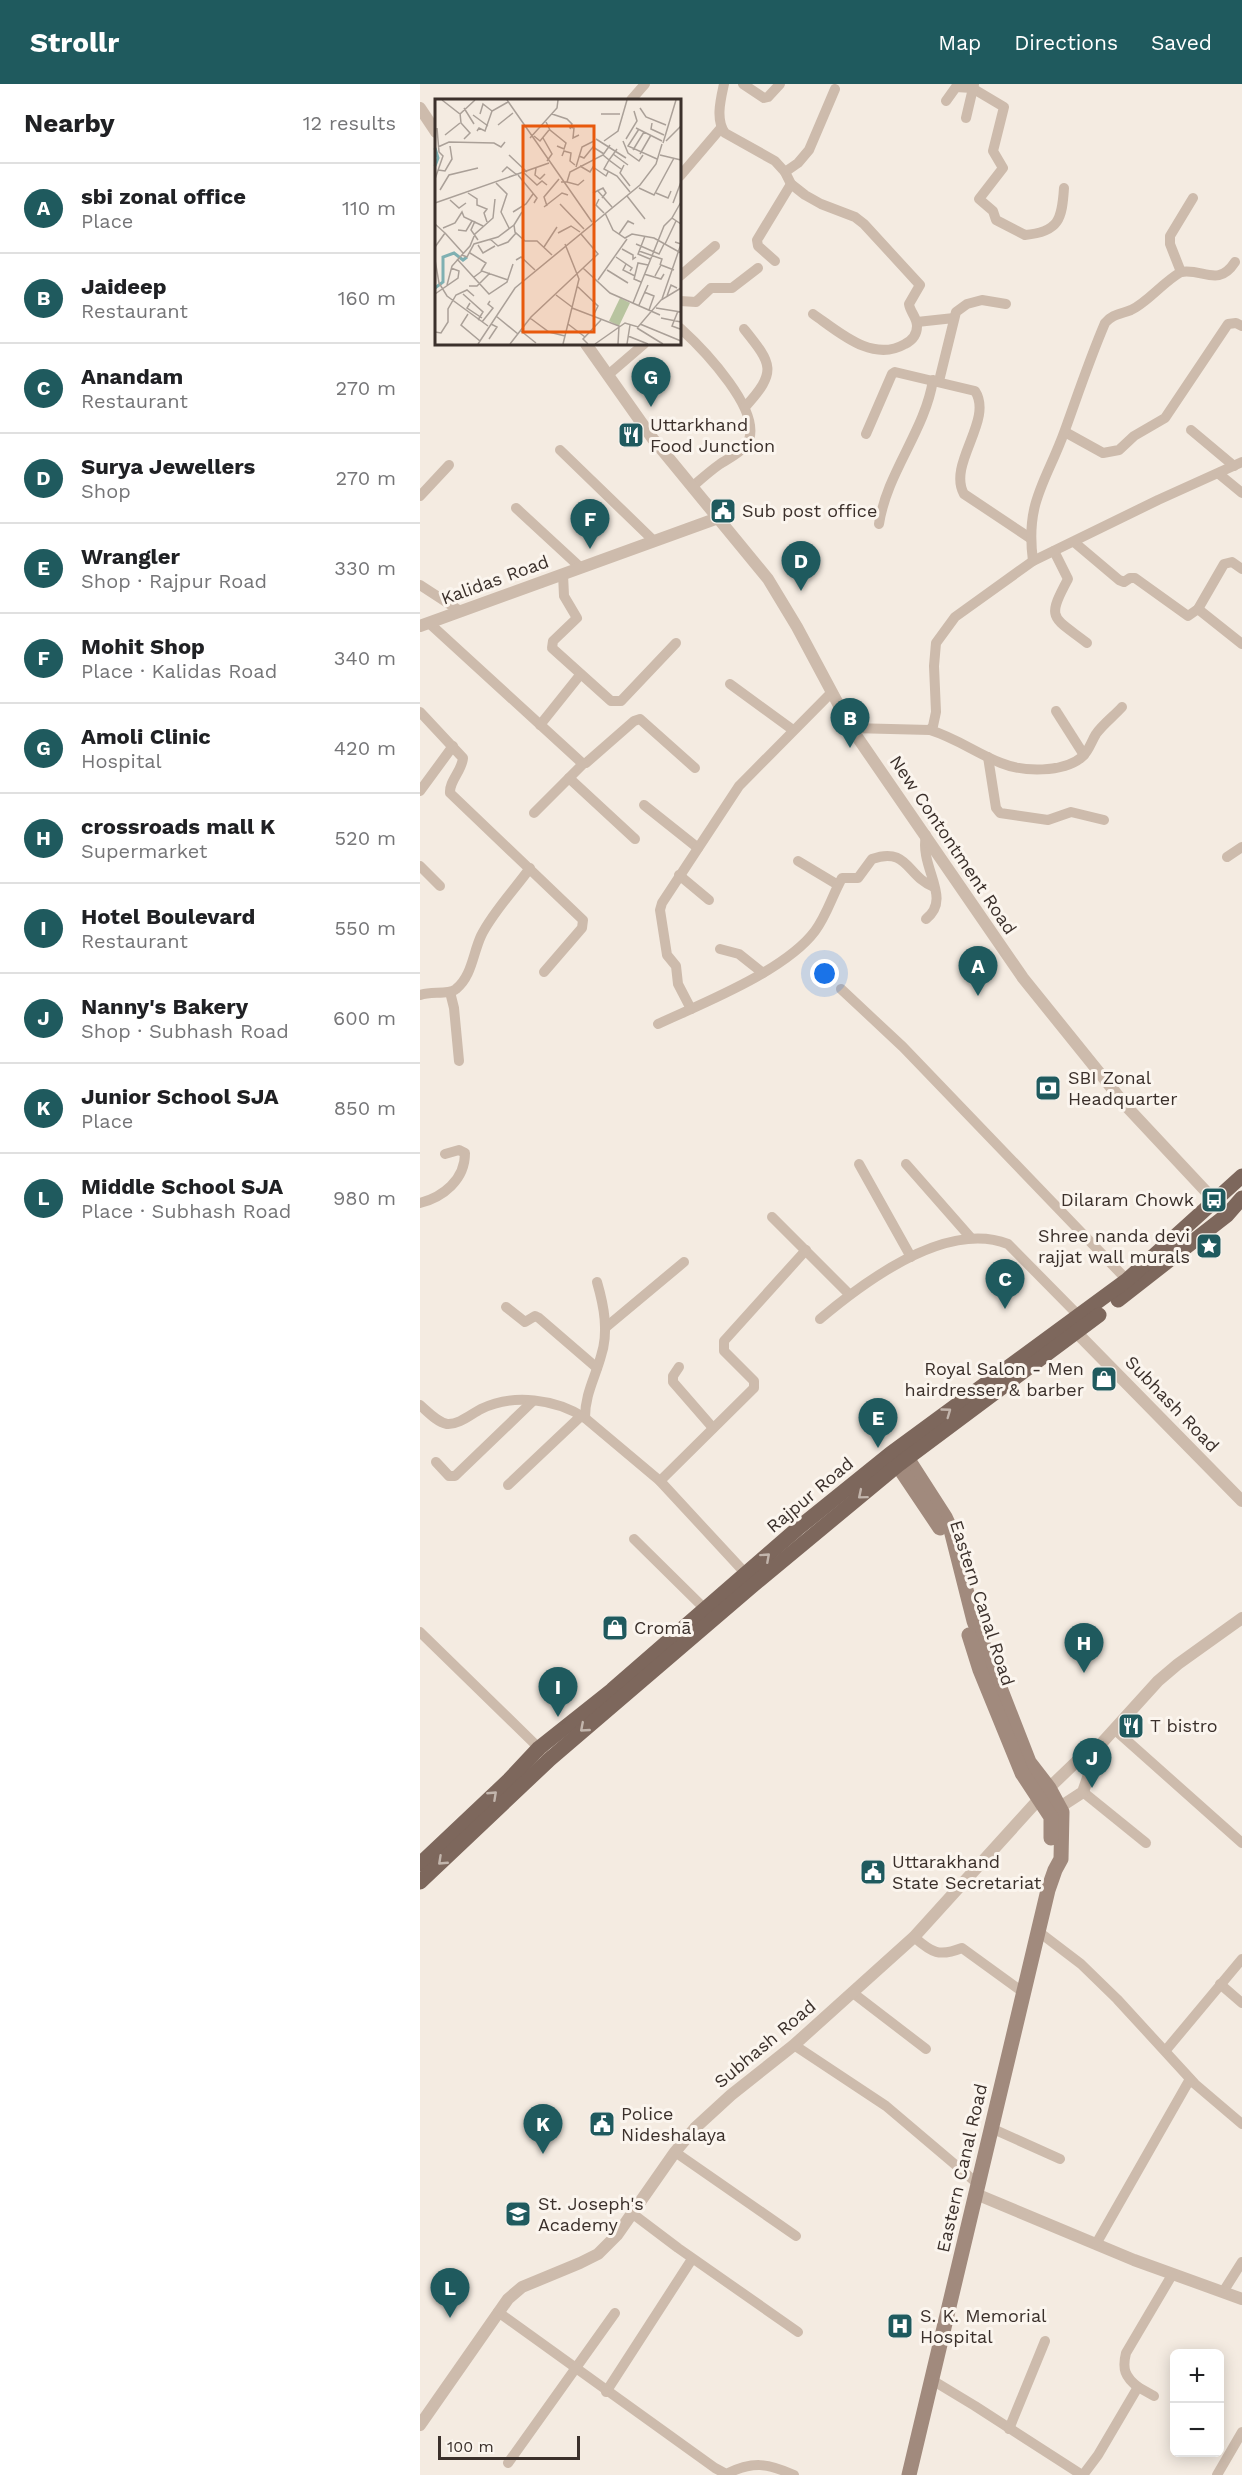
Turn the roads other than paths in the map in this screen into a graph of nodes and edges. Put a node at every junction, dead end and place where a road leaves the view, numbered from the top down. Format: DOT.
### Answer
graph roads {
  1 [pos="645,84"];
  2 [pos="724,84"];
  3 [pos="743,84"];
  4 [pos="780,84"];
  5 [pos="973,86"];
  6 [pos="835,90"];
  7 [pos="632,99"];
  8 [pos="946,101"];
  9 [pos="420,108"];
  10 [pos="966,118"];
  11 [pos="721,128"];
  12 [pos="435,130"];
  13 [pos="785,172"];
  14 [pos="681,175"];
  15 [pos="791,184"];
  16 [pos="1064,188"];
  17 [pos="1193,198"];
  18 [pos="715,246"];
  19 [pos="775,261"];
  20 [pos="1235,262"];
  21 [pos="758,268"];
  22 [pos="1181,272"];
  23 [pos="681,275"];
  24 [pos="681,301"];
  25 [pos="1006,304"];
  26 [pos="813,314"];
  27 [pos="954,318"];
  28 [pos="917,322"];
  29 [pos="1242,326"];
  30 [pos="681,329"];
  31 [pos="744,329"];
  32 [pos="587,345"];
  33 [pos="643,345"];
  34 [pos="608,375"];
  35 [pos="936,381"];
  36 [pos="745,407"];
  37 [pos="1191,430"];
  38 [pos="1065,432"];
  39 [pos="866,434"];
  40 [pos="561,450"];
  41 [pos="1238,464"];
  42 [pos="449,465"];
  43 [pos="1219,474"];
  44 [pos="692,487"];
  45 [pos="1242,493"];
  46 [pos="420,496"];
  47 [pos="516,508"];
  48 [pos="718,518"];
  49 [pos="879,524"];
  50 [pos="1030,538"];
  51 [pos="653,540"];
  52 [pos="1074,542"];
  53 [pos="1054,551"];
  54 [pos="1033,561"];
  55 [pos="581,568"];
  56 [pos="1242,569"];
  57 [pos="563,574"];
  58 [pos="420,585"];
  59 [pos="1198,609"];
  60 [pos="460,611"];
  61 [pos="424,625"];
  62 [pos="676,643"];
  63 [pos="1087,643"];
  64 [pos="1242,644"];
  65 [pos="580,675"];
  66 [pos="729,684"];
  67 [pos="831,693"];
  68 [pos="1122,707"];
  69 [pos="1056,711"];
  70 [pos="420,712"];
  71 [pos="540,725"];
  72 [pos="851,728"];
  73 [pos="793,730"];
  74 [pos="930,730"];
  75 [pos="453,746"];
  76 [pos="1084,756"];
  77 [pos="988,757"];
  78 [pos="583,764"];
  79 [pos="696,768"];
  80 [pos="569,778"];
  81 [pos="420,791"];
  82 [pos="644,805"];
  83 [pos="534,813"];
  84 [pos="1104,820"];
  85 [pos="926,835"];
  86 [pos="635,839"];
  87 [pos="698,848"];
  88 [pos="1242,848"];
  89 [pos="1227,857"];
  90 [pos="798,861"];
  91 [pos="420,866"];
  92 [pos="530,868"];
  93 [pos="679,875"];
  94 [pos="841,881"];
  95 [pos="440,886"];
  96 [pos="934,887"];
  97 [pos="709,900"];
  98 [pos="926,919"];
  99 [pos="720,949"];
  100 [pos="544,972"];
  101 [pos="763,973"];
  102 [pos="841,989"];
  103 [pos="450,992"];
  104 [pos="420,994"];
  105 [pos="691,1009"];
  106 [pos="658,1024"];
  107 [pos="459,1061"];
  108 [pos="445,1154"];
  109 [pos="859,1164"];
  110 [pos="906,1164"];
  111 [pos="1242,1176"];
  112 [pos="1201,1186"];
  113 [pos="1215,1200"];
  114 [pos="420,1203"];
  115 [pos="1232,1208"];
  116 [pos="772,1217"];
  117 [pos="1198,1217"];
  118 [pos="971,1239"];
  119 [pos="806,1250"];
  120 [pos="911,1257"];
  121 [pos="684,1262"];
  122 [pos="1127,1280"];
  123 [pos="597,1282"];
  124 [pos="849,1294"];
  125 [pos="506,1306"];
  126 [pos="1080,1317"];
  127 [pos="820,1319"];
  128 [pos="605,1328"];
  129 [pos="1077,1333"];
  130 [pos="679,1367"];
  131 [pos="597,1368"];
  132 [pos="533,1401"];
  133 [pos="420,1405"];
  134 [pos="583,1417"];
  135 [pos="713,1428"];
  136 [pos="899,1456"];
  137 [pos="436,1462"];
  138 [pos="660,1481"];
  139 [pos="508,1485"];
  140 [pos="1242,1501"];
  141 [pos="634,1539"];
  142 [pos="747,1575"];
  143 [pos="706,1610"];
  144 [pos="1242,1618"];
  145 [pos="420,1633"];
  146 [pos="1114,1729"];
  147 [pos="1100,1745"];
  148 [pos="544,1753"];
  149 [pos="1083,1792"];
  150 [pos="1049,1800"];
  151 [pos="1242,1843"];
  152 [pos="1146,1844"];
  153 [pos="420,1864"];
  154 [pos="420,1882"];
  155 [pos="1039,1932"];
  156 [pos="914,1937"];
  157 [pos="1242,1959"];
  158 [pos="1220,1984"];
  159 [pos="853,1993"];
  160 [pos="1024,1993"];
  161 [pos="1242,2003"];
  162 [pos="794,2045"];
  163 [pos="926,2049"];
  164 [pos="1166,2050"];
  165 [pos="1190,2079"];
  166 [pos="1242,2124"];
  167 [pos="991,2128"];
  168 [pos="675,2152"];
  169 [pos="1060,2159"];
  170 [pos="977,2189"];
  171 [pos="633,2214"];
  172 [pos="796,2236"];
  173 [pos="1096,2244"];
  174 [pos="692,2259"];
  175 [pos="1242,2262"];
  176 [pos="1172,2275"];
  177 [pos="1222,2292"];
  178 [pos="1242,2299"];
  179 [pos="498,2312"];
  180 [pos="615,2313"];
  181 [pos="798,2332"];
  182 [pos="1045,2341"];
  183 [pos="574,2369"];
  184 [pos="932,2380"];
  185 [pos="1138,2387"];
  186 [pos="606,2392"];
  187 [pos="1154,2396"];
  188 [pos="420,2425"];
  189 [pos="1009,2429"];
  190 [pos="1242,2432"];
  191 [pos="508,2463"];
  192 [pos="725,2474"];
  193 [pos="794,2475"];
  194 [pos="909,2475"];
  195 [pos="1082,2475"];
  196 [pos="1217,2475"];
  1 -- 7 [label="street"];
  2 -- 11 [label="street"];
  3 -- 4 [label="street"];
  5 -- 8 [label="street"];
  5 -- 10 [label="street"];
  5 -- 16 [label="street"];
  6 -- 13 [label="street"];
  9 -- 12 [label="street"];
  11 -- 13 [label="street"];
  11 -- 14 [label="street"];
  13 -- 15 [label="street"];
  15 -- 19 [label="street"];
  15 -- 28 [label="street"];
  17 -- 22 [label="street"];
  18 -- 23 [label="street"];
  20 -- 22 [label="street"];
  21 -- 24 [label="street"];
  22 -- 38 [label="street"];
  25 -- 27 [label="street"];
  26 -- 28 [label="street"];
  27 -- 28 [label="street"];
  27 -- 35 [label="street"];
  29 -- 38 [label="street"];
  30 -- 36 [label="street"];
  31 -- 36 [label="street"];
  32 -- 34 [label="street, New Contontment Road"];
  33 -- 34 [label="street"];
  34 -- 44 [label="street, New Contontment Road"];
  35 -- 39 [label="street"];
  35 -- 49 [label="street"];
  35 -- 50 [label="street"];
  36 -- 44 [label="street"];
  37 -- 41 [label="street"];
  38 -- 50 [label="street"];
  40 -- 51 [label="street"];
  41 -- 43 [label="street"];
  42 -- 46 [label="street"];
  43 -- 45 [label="street"];
  43 -- 52 [label="street"];
  44 -- 48 [label="street, New Contontment Road"];
  47 -- 55 [label="street"];
  48 -- 51 [label="street, Kalidas Road"];
  48 -- 67 [label="street, New Contontment Road"];
  50 -- 54 [label="street"];
  51 -- 55 [label="street, Kalidas Road"];
  52 -- 53 [label="street"];
  52 -- 59 [label="street"];
  53 -- 54 [label="street"];
  53 -- 63 [label="street"];
  54 -- 74 [label="street"];
  55 -- 57 [label="street, Kalidas Road"];
  56 -- 59 [label="street"];
  57 -- 60 [label="street, Kalidas Road"];
  57 -- 65 [label="street"];
  58 -- 60 [label="street"];
  59 -- 64 [label="street"];
  60 -- 61 [label="street, Kalidas Road"];
  61 -- 71 [label="street"];
  62 -- 65 [label="street"];
  65 -- 71 [label="street"];
  66 -- 73 [label="street"];
  67 -- 72 [label="street, New Contontment Road"];
  67 -- 73 [label="street"];
  68 -- 76 [label="street"];
  69 -- 76 [label="street"];
  70 -- 75 [label="street"];
  71 -- 78 [label="street"];
  72 -- 74 [label="street"];
  72 -- 85 [label="street, New Contontment Road"];
  73 -- 87 [label="street"];
  74 -- 77 [label="street"];
  75 -- 81 [label="street"];
  75 -- 92 [label="street"];
  76 -- 77 [label="street"];
  77 -- 84 [label="street"];
  78 -- 79 [label="street"];
  78 -- 80 [label="street"];
  80 -- 83 [label="street"];
  80 -- 86 [label="street"];
  82 -- 87 [label="street"];
  85 -- 96 [label="street"];
  85 -- 112 [label="street, New Contontment Road"];
  87 -- 93 [label="street"];
  88 -- 89 [label="street"];
  90 -- 94 [label="street"];
  91 -- 95 [label="street"];
  92 -- 100 [label="street"];
  92 -- 103 [label="street"];
  93 -- 97 [label="street"];
  93 -- 105 [label="street"];
  94 -- 96 [label="street"];
  94 -- 101 [label="street"];
  96 -- 98 [label="street"];
  99 -- 101 [label="street"];
  101 -- 105 [label="street"];
  102 -- 122 [label="street"];
  103 -- 104 [label="street"];
  103 -- 107 [label="street"];
  105 -- 106 [label="street"];
  108 -- 114 [label="street"];
  109 -- 120 [label="street"];
  110 -- 118 [label="street"];
  111 -- 113 [label="main road, Rajpur Road"];
  112 -- 113 [label="street, New Contontment Road"];
  112 -- 117 [label="street"];
  113 -- 115 [label="main road"];
  113 -- 117 [label="main road, Rajpur Road"];
  115 -- 129 [label="main road, Rajpur Road"];
  116 -- 119 [label="street"];
  117 -- 122 [label="main road, Rajpur Road"];
  118 -- 120 [label="street"];
  118 -- 126 [label="street"];
  119 -- 124 [label="street"];
  119 -- 135 [label="street"];
  120 -- 124 [label="street"];
  121 -- 128 [label="street"];
  122 -- 126 [label="main road, Rajpur Road"];
  123 -- 128 [label="street"];
  124 -- 127 [label="street"];
  125 -- 131 [label="street"];
  136 -- 126 [label="main road, Rajpur Road, one-way"];
  128 -- 131 [label="street"];
  129 -- 136 [label="main road, Rajpur Road"];
  129 -- 140 [label="street, Subhash Road"];
  130 -- 135 [label="street"];
  131 -- 134 [label="street"];
  132 -- 133 [label="street"];
  132 -- 134 [label="street"];
  132 -- 137 [label="street"];
  134 -- 138 [label="street"];
  134 -- 139 [label="street"];
  135 -- 138 [label="street"];
  142 -- 136 [label="main road, Rajpur Road, one-way"];
  136 -- 148 [label="main road, Rajpur Road, one-way"];
  136 -- 150 [label="main road, Eastern Canal Road"];
  138 -- 142 [label="street"];
  141 -- 143 [label="street"];
  142 -- 143 [label="main road, Rajpur Road"];
  143 -- 148 [label="main road, Rajpur Road"];
  144 -- 146 [label="street, Subhash Road"];
  145 -- 148 [label="street"];
  146 -- 147 [label="street, Subhash Road"];
  146 -- 151 [label="street"];
  147 -- 149 [label="street, Subhash Road"];
  147 -- 150 [label="street, Subhash Road"];
  153 -- 148 [label="main road, Rajpur Road, one-way"];
  148 -- 154 [label="main road, Rajpur Road, one-way"];
  149 -- 150 [label="street, Subhash Road"];
  149 -- 152 [label="street"];
  150 -- 155 [label="main road, Eastern Canal Road"];
  150 -- 156 [label="street, Subhash Road"];
  155 -- 160 [label="main road, Eastern Canal Road"];
  155 -- 164 [label="street"];
  156 -- 159 [label="street, Subhash Road"];
  156 -- 160 [label="street"];
  157 -- 158 [label="street"];
  158 -- 161 [label="street"];
  158 -- 164 [label="street"];
  159 -- 162 [label="street, Subhash Road"];
  159 -- 163 [label="street"];
  160 -- 167 [label="main road, Eastern Canal Road"];
  162 -- 168 [label="street, Subhash Road"];
  162 -- 170 [label="street"];
  164 -- 165 [label="street"];
  165 -- 166 [label="street"];
  165 -- 173 [label="street"];
  167 -- 169 [label="street"];
  167 -- 170 [label="main road, Eastern Canal Road"];
  168 -- 171 [label="street, Subhash Road"];
  168 -- 172 [label="street"];
  170 -- 173 [label="street"];
  170 -- 184 [label="main road, Eastern Canal Road"];
  171 -- 174 [label="street"];
  171 -- 179 [label="street, Subhash Road"];
  173 -- 176 [label="street"];
  174 -- 181 [label="street"];
  174 -- 186 [label="street"];
  175 -- 177 [label="street"];
  176 -- 177 [label="street"];
  176 -- 185 [label="street"];
  177 -- 178 [label="street"];
  179 -- 183 [label="street"];
  179 -- 188 [label="street, Subhash Road"];
  180 -- 183 [label="street"];
  182 -- 189 [label="street"];
  183 -- 186 [label="street"];
  183 -- 191 [label="street"];
  184 -- 189 [label="street"];
  184 -- 194 [label="main road, Eastern Canal Road"];
  185 -- 187 [label="street"];
  185 -- 195 [label="street"];
  186 -- 192 [label="street"];
  189 -- 195 [label="street"];
  190 -- 196 [label="street"];
  192 -- 193 [label="street"];
}
